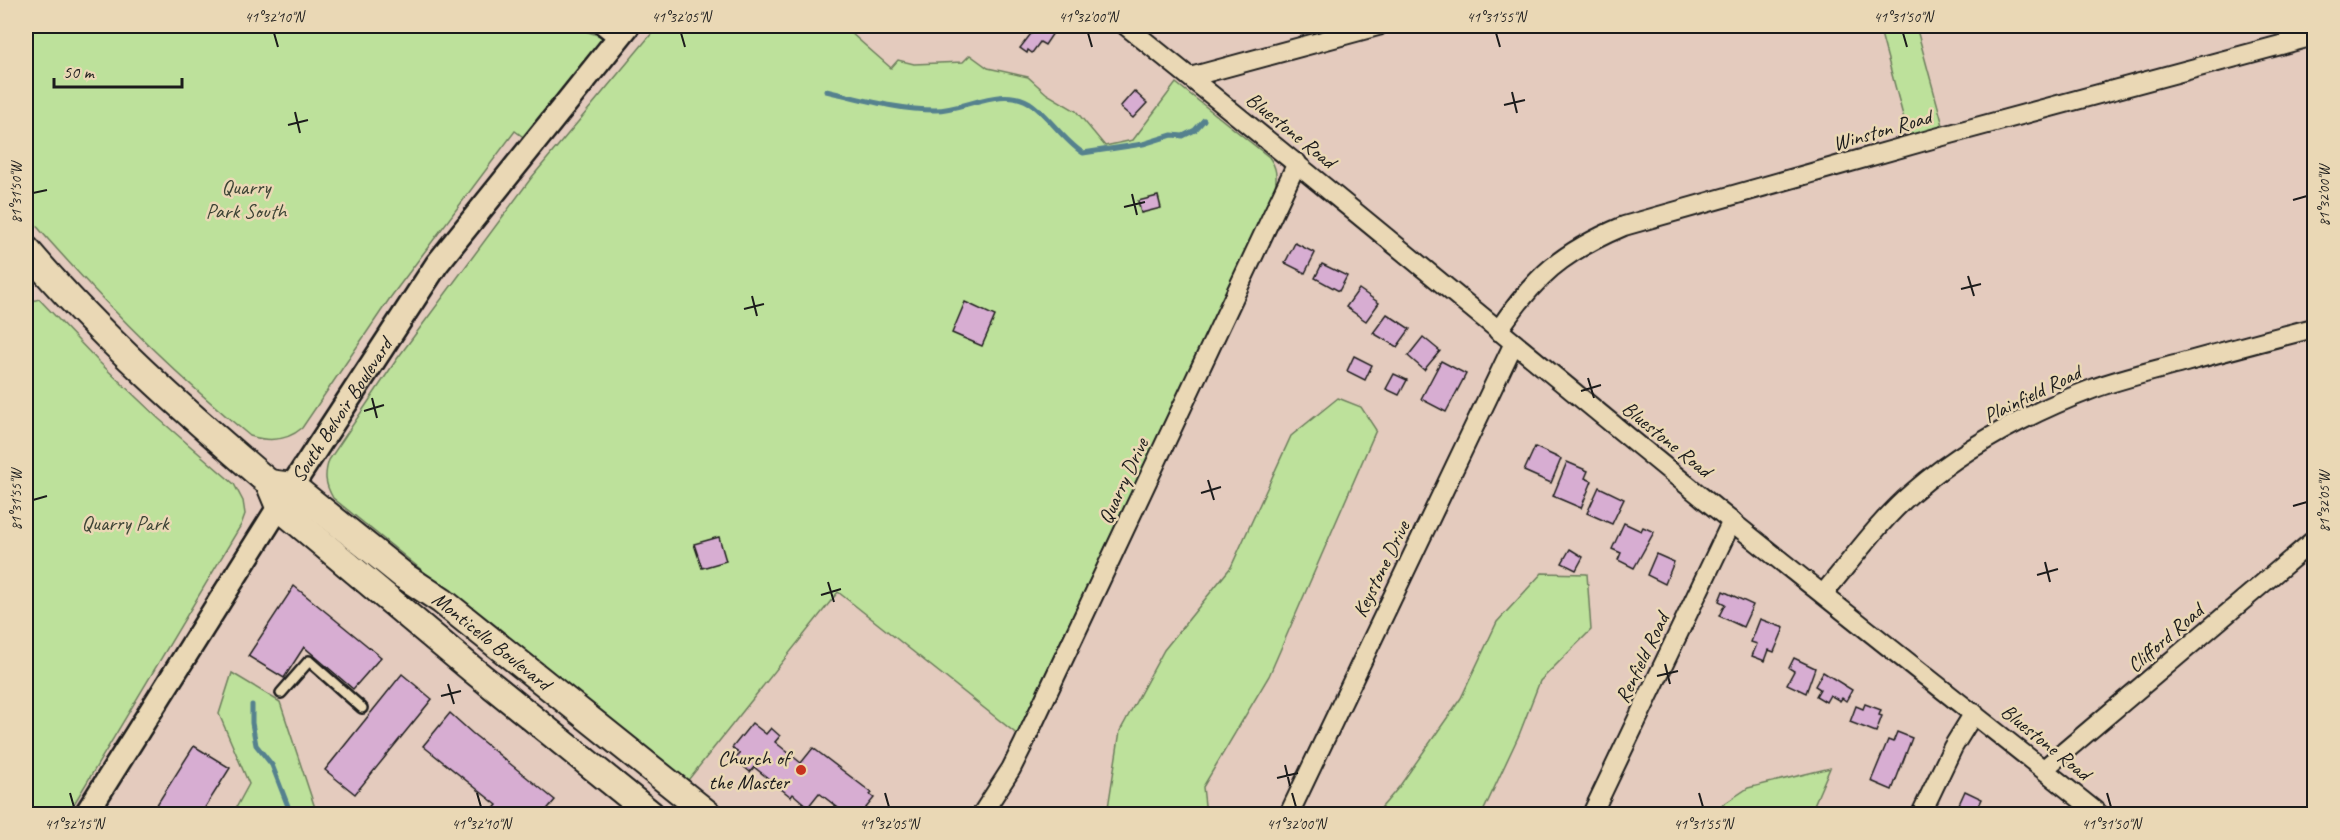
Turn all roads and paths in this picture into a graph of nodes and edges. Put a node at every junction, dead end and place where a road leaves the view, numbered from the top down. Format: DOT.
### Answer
graph roads {
  1 [pos="597,26"];
  2 [pos="1126,26"];
  3 [pos="1378,26"];
  4 [pos="622,33"];
  5 [pos="2314,36"];
  6 [pos="1190,77"];
  7 [pos="1296,163"];
  8 [pos="26,249"];
  9 [pos="2314,328"];
  10 [pos="1498,331"];
  11 [pos="1514,343"];
  12 [pos="280,492"];
  13 [pos="1732,521"];
  14 [pos="2314,540"];
  15 [pos="1824,594"];
  16 [pos="281,693"];
  17 [pos="362,708"];
  18 [pos="1974,713"];
  19 [pos="2044,769"];
  20 [pos="86,814"];
  21 [pos="651,814"];
  22 [pos="708,814"];
  23 [pos="982,814"];
  24 [pos="1289,814"];
  25 [pos="1592,814"];
  26 [pos="1921,814"];
  27 [pos="2099,814"];
  1 -- 4 [label="lane"];
  2 -- 6 [label="street, Bluestone Road"];
  3 -- 6 [label="street"];
  4 -- 12 [label="street, South Belvoir Boulevard"];
  5 -- 10 [label="street, Winston Road"];
  6 -- 7 [label="street, Bluestone Road"];
  7 -- 10 [label="street, Bluestone Road"];
  7 -- 23 [label="street, Quarry Drive"];
  8 -- 12 [label="main road, Monticello Boulevard"];
  9 -- 15 [label="street, Plainfield Road"];
  10 -- 11 [label="street, Bluestone Road"];
  11 -- 13 [label="street, Bluestone Road"];
  11 -- 24 [label="street, Keystone Drive"];
  12 -- 20 [label="street, South Belvoir Boulevard"];
  12 -- 21 [label="main road, Monticello Boulevard"];
  12 -- 22 [label="main road, Monticello Boulevard"];
  13 -- 15 [label="street, Bluestone Road"];
  13 -- 25 [label="street, Renfield Road"];
  14 -- 19 [label="street, Clifford Road"];
  15 -- 18 [label="street, Bluestone Road"];
  16 -- 17 [label="lane"];
  18 -- 19 [label="street, Bluestone Road"];
  18 -- 26 [label="street"];
  19 -- 27 [label="street, Bluestone Road"];
}
